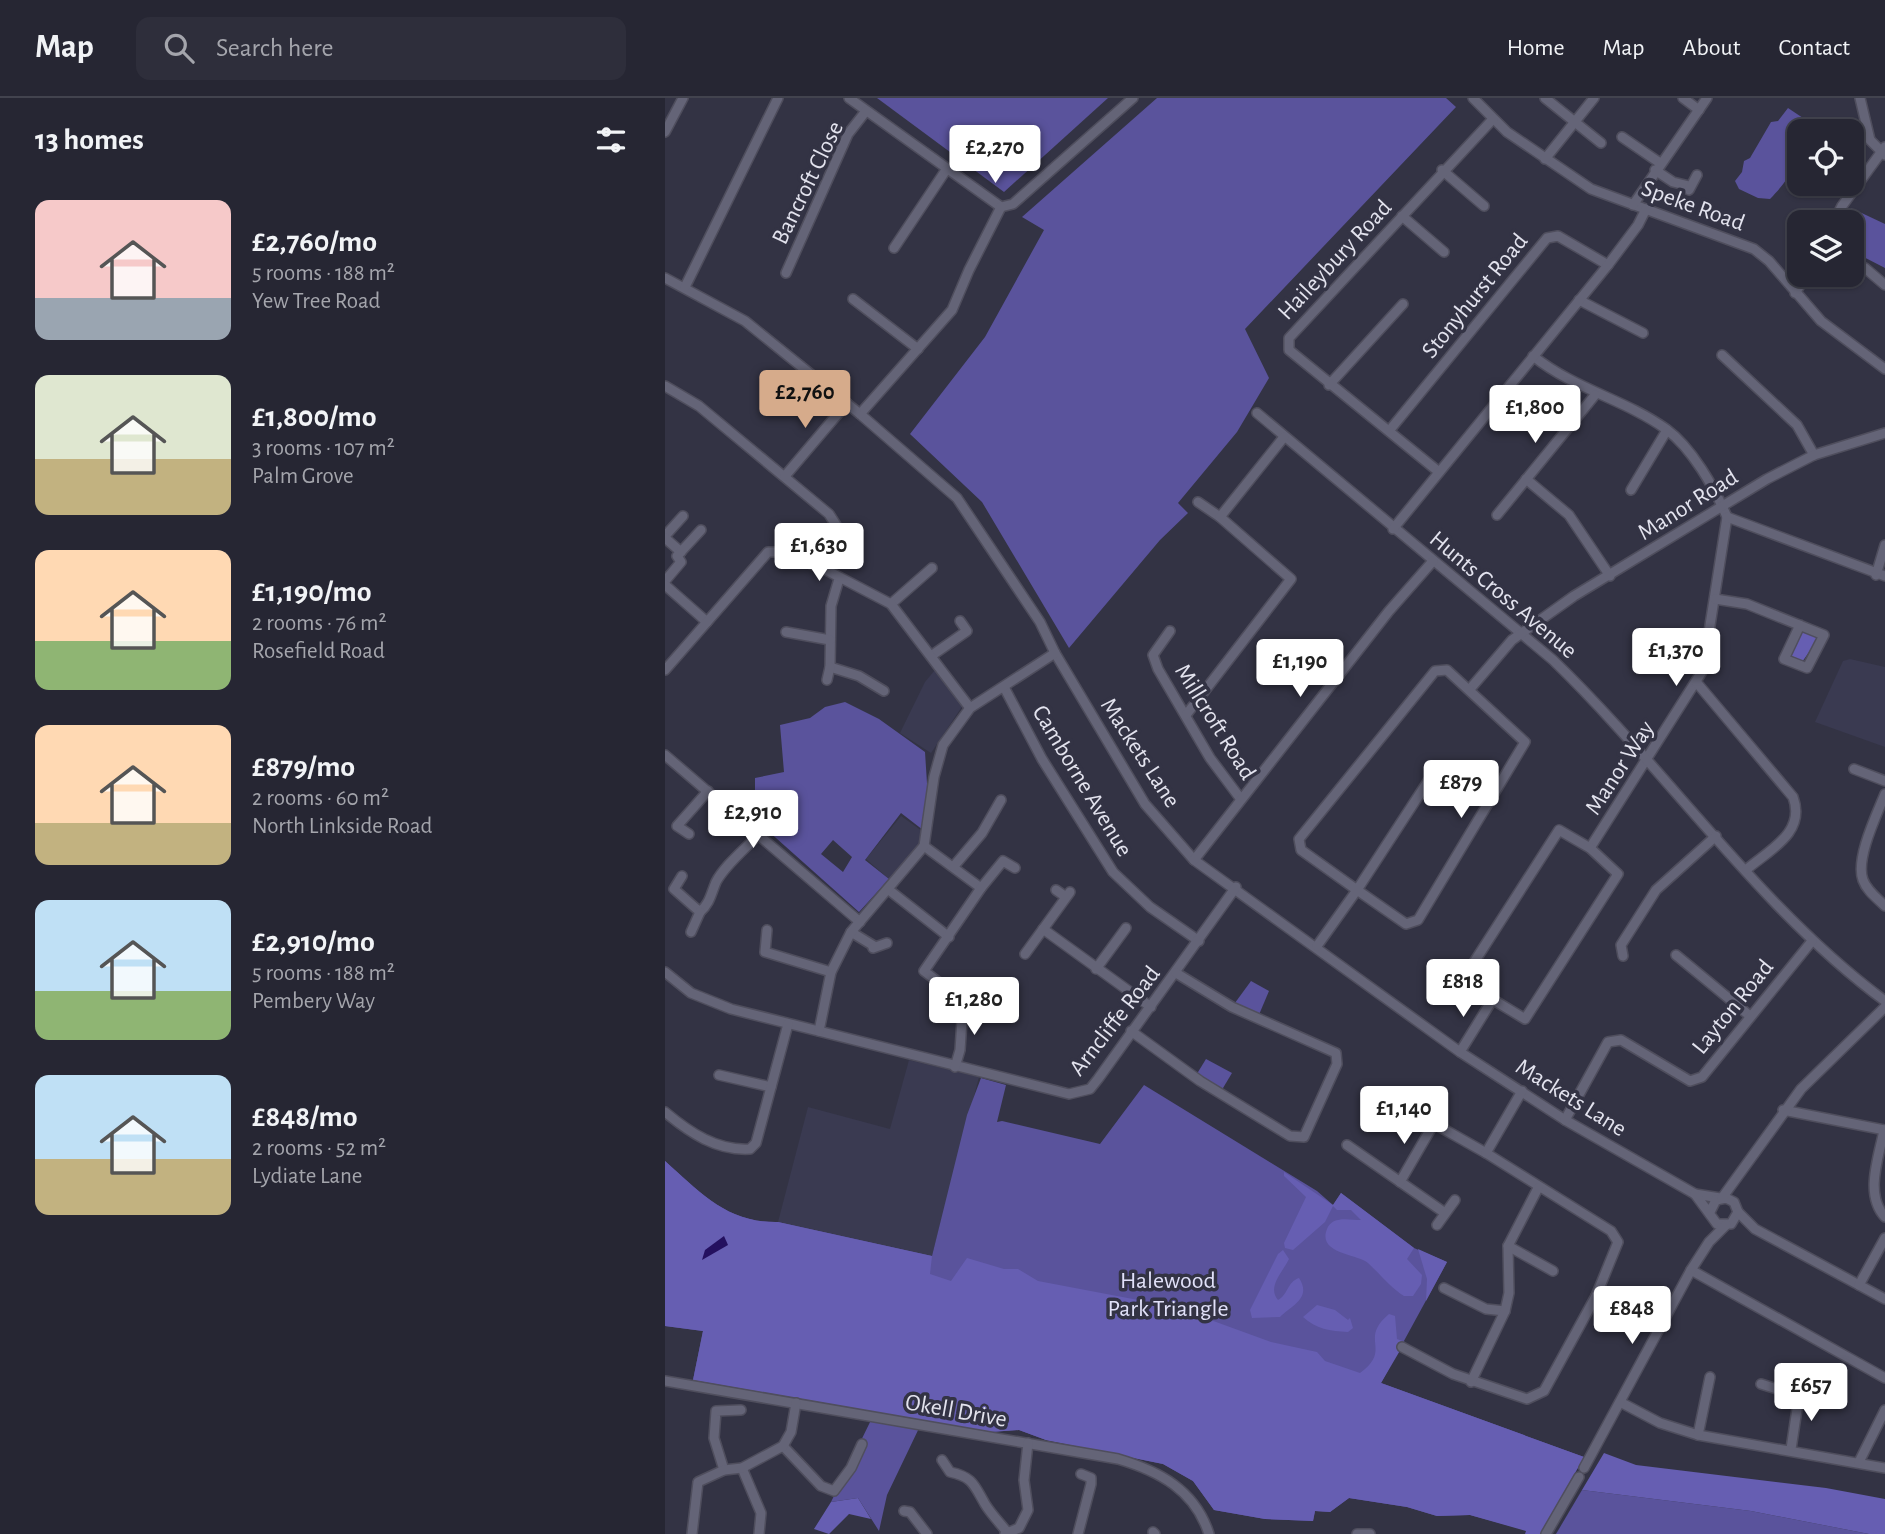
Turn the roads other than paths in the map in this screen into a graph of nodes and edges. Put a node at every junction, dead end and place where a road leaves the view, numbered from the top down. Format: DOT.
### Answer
graph roads {
  1 [pos="683,98"];
  2 [pos="778,98"];
  3 [pos="849,98"];
  4 [pos="1133,98"];
  5 [pos="1473,98"];
  6 [pos="1545,98"];
  7 [pos="1594,98"];
  8 [pos="1683,98"];
  9 [pos="1707,98"];
  10 [pos="1860,98"];
  11 [pos="1699,110"];
  12 [pos="866,111"];
  13 [pos="1493,119"];
  14 [pos="1574,122"];
  15 [pos="665,132"];
  16 [pos="1622,137"];
  17 [pos="1601,143"];
  18 [pos="1884,152"];
  19 [pos="1545,159"];
  20 [pos="1658,167"];
  21 [pos="946,170"];
  22 [pos="1442,170"];
  23 [pos="1697,175"];
  24 [pos="1484,205"];
  25 [pos="1633,205"];
  26 [pos="1001,207"];
  27 [pos="1646,209"];
  28 [pos="1840,210"];
  29 [pos="1402,216"];
  30 [pos="894,248"];
  31 [pos="1444,252"];
  32 [pos="1608,265"];
  33 [pos="1864,268"];
  34 [pos="786,273"];
  35 [pos="665,278"];
  36 [pos="1885,285"];
  37 [pos="685,287"];
  38 [pos="1799,287"];
  39 [pos="1795,293"];
  40 [pos="853,299"];
  41 [pos="1579,299"];
  42 [pos="1403,304"];
  43 [pos="1643,333"];
  44 [pos="918,349"];
  45 [pos="1722,355"];
  46 [pos="1533,356"];
  47 [pos="1885,369"];
  48 [pos="1329,385"];
  49 [pos="665,386"];
  50 [pos="1595,394"];
  51 [pos="847,403"];
  52 [pos="1257,413"];
  53 [pos="860,414"];
  54 [pos="1667,430"];
  55 [pos="1389,431"];
  56 [pos="1885,433"];
  57 [pos="1284,437"];
  58 [pos="1814,455"];
  59 [pos="1439,471"];
  60 [pos="785,476"];
  61 [pos="1526,479"];
  62 [pos="1631,489"];
  63 [pos="1198,502"];
  64 [pos="1725,512"];
  65 [pos="1497,515"];
  66 [pos="683,516"];
  67 [pos="1220,517"];
  68 [pos="1393,529"];
  69 [pos="701,530"];
  70 [pos="665,537"];
  71 [pos="1885,545"];
  72 [pos="681,552"];
  73 [pos="1433,561"];
  74 [pos="932,568"];
  75 [pos="824,569"];
  76 [pos="1610,576"];
  77 [pos="1880,576"];
  78 [pos="839,579"];
  79 [pos="665,583"];
  80 [pos="1715,599"];
  81 [pos="891,604"];
  82 [pos="960,621"];
  83 [pos="707,622"];
  84 [pos="1800,625"];
  85 [pos="1170,631"];
  86 [pos="786,632"];
  87 [pos="1522,632"];
  88 [pos="829,640"];
  89 [pos="1055,653"];
  90 [pos="931,656"];
  91 [pos="830,667"];
  92 [pos="665,670"];
  93 [pos="827,680"];
  94 [pos="1697,683"];
  95 [pos="1004,687"];
  96 [pos="1470,689"];
  97 [pos="884,691"];
  98 [pos="970,708"];
  99 [pos="1186,715"];
  100 [pos="665,755"];
  101 [pos="1649,759"];
  102 [pos="1436,769"];
  103 [pos="1854,769"];
  104 [pos="1885,781"];
  105 [pos="708,791"];
  106 [pos="1885,794"];
  107 [pos="1240,798"];
  108 [pos="1001,800"];
  109 [pos="689,834"];
  110 [pos="758,835"];
  111 [pos="1716,836"];
  112 [pos="925,846"];
  113 [pos="1590,848"];
  114 [pos="1194,860"];
  115 [pos="954,866"];
  116 [pos="1015,868"];
  117 [pos="1747,869"];
  118 [pos="682,876"];
  119 [pos="1236,887"];
  120 [pos="981,888"];
  121 [pos="889,890"];
  122 [pos="1056,890"];
  123 [pos="1357,890"];
  124 [pos="1885,906"];
  125 [pos="700,912"];
  126 [pos="860,922"];
  127 [pos="1126,928"];
  128 [pos="1043,929"];
  129 [pos="767,930"];
  130 [pos="691,932"];
  131 [pos="851,932"];
  132 [pos="949,937"];
  133 [pos="1199,941"];
  134 [pos="1812,941"];
  135 [pos="887,943"];
  136 [pos="1317,946"];
  137 [pos="1025,954"];
  138 [pos="1676,955"];
  139 [pos="1623,956"];
  140 [pos="1096,969"];
  141 [pos="665,972"];
  142 [pos="831,972"];
  143 [pos="1176,974"];
  144 [pos="941,984"];
  145 [pos="967,989"];
  146 [pos="977,996"];
  147 [pos="1885,1001"];
  148 [pos="1491,1002"];
  149 [pos="991,1006"];
  150 [pos="1151,1007"];
  151 [pos="1885,1007"];
  152 [pos="1750,1016"];
  153 [pos="788,1024"];
  154 [pos="819,1031"];
  155 [pos="1131,1031"];
  156 [pos="1460,1052"];
  157 [pos="955,1067"];
  158 [pos="719,1075"];
  159 [pos="771,1087"];
  160 [pos="1522,1091"];
  161 [pos="1385,1096"];
  162 [pos="1783,1110"];
  163 [pos="665,1112"];
  164 [pos="1565,1120"];
  165 [pos="1433,1125"];
  166 [pos="1884,1130"];
  167 [pos="1347,1145"];
  168 [pos="1486,1153"];
  169 [pos="1740,1177"];
  170 [pos="1400,1182"];
  171 [pos="1538,1188"];
  172 [pos="1695,1194"];
  173 [pos="1721,1198"];
  174 [pos="1455,1200"];
  175 [pos="1737,1208"];
  176 [pos="1445,1213"];
  177 [pos="1712,1217"];
  178 [pos="1885,1217"];
  179 [pos="1437,1225"];
  180 [pos="1728,1225"];
  181 [pos="1755,1229"];
  182 [pos="1885,1238"];
  183 [pos="1709,1242"];
  184 [pos="1508,1246"];
  185 [pos="1691,1270"];
  186 [pos="1553,1271"];
  187 [pos="1859,1285"];
  188 [pos="1444,1288"];
  189 [pos="1596,1296"];
  190 [pos="1885,1299"];
  191 [pos="1505,1311"];
  192 [pos="1658,1328"];
  193 [pos="1402,1347"];
  194 [pos="1710,1377"];
  195 [pos="1885,1378"];
  196 [pos="665,1381"];
  197 [pos="1471,1382"];
  198 [pos="1761,1384"];
  199 [pos="1620,1402"];
  200 [pos="796,1403"];
  201 [pos="741,1410"];
  202 [pos="1885,1410"];
  203 [pos="1698,1436"];
  204 [pos="1028,1443"];
  205 [pos="862,1444"];
  206 [pos="783,1446"];
  207 [pos="1791,1449"];
  208 [pos="942,1460"];
  209 [pos="1859,1462"];
  210 [pos="742,1468"];
  211 [pos="1885,1468"];
  212 [pos="725,1470"];
  213 [pos="1081,1474"];
  214 [pos="904,1511"];
  215 [pos="1022,1531"];
  216 [pos="1006,1533"];
  217 [pos="692,1534"];
  218 [pos="758,1534"];
  219 [pos="927,1534"];
  220 [pos="1077,1534"];
  221 [pos="1209,1534"];
  222 [pos="1357,1534"];
  223 [pos="1370,1534"];
  224 [pos="1546,1534"];
  1 -- 15 [label="street"];
  2 -- 37 [label="street"];
  3 -- 12 [label="street"];
  4 -- 26 [label="street"];
  5 -- 13 [label="street, Speke Road"];
  6 -- 14 [label="street"];
  7 -- 14 [label="street"];
  8 -- 11 [label="street"];
  9 -- 11 [label="street"];
  10 -- 18 [label="street"];
  11 -- 20 [label="street"];
  12 -- 21 [label="street"];
  12 -- 34 [label="street, Bancroft Close"];
  13 -- 19 [label="street, Speke Road"];
  13 -- 22 [label="street, Haileybury Road"];
  14 -- 17 [label="street"];
  14 -- 19 [label="street"];
  16 -- 20 [label="street"];
  18 -- 28 [label="street"];
  19 -- 25 [label="street, Speke Road"];
  20 -- 23 [label="street"];
  20 -- 25 [label="street"];
  21 -- 26 [label="street"];
  21 -- 30 [label="street"];
  22 -- 24 [label="street"];
  22 -- 29 [label="street, Haileybury Road"];
  25 -- 27 [label="street, Speke Road"];
  26 -- 44 [label="street"];
  27 -- 32 [label="street"];
  27 -- 39 [label="street, Speke Road"];
  29 -- 31 [label="street"];
  29 -- 48 [label="street, Haileybury Road"];
  32 -- 41 [label="street"];
  32 -- 55 [label="street, Stonyhurst Road"];
  33 -- 36 [label="street"];
  35 -- 37 [label="street, Mackets Lane"];
  37 -- 51 [label="street, Mackets Lane"];
  38 -- 39 [label="street"];
  39 -- 47 [label="street, Speke Road"];
  40 -- 44 [label="street"];
  41 -- 43 [label="street"];
  41 -- 46 [label="street"];
  42 -- 48 [label="street"];
  44 -- 53 [label="street"];
  45 -- 58 [label="street"];
  46 -- 50 [label="street"];
  46 -- 59 [label="street"];
  48 -- 55 [label="street, Haileybury Road"];
  49 -- 60 [label="street"];
  50 -- 54 [label="street"];
  50 -- 61 [label="street"];
  51 -- 53 [label="street, Mackets Lane"];
  51 -- 60 [label="street"];
  52 -- 57 [label="street, Hunts Cross Avenue"];
  53 -- 89 [label="street, Mackets Lane"];
  54 -- 62 [label="street"];
  54 -- 64 [label="street"];
  55 -- 59 [label="street, Haileybury Road"];
  56 -- 58 [label="street, Manor Road"];
  57 -- 67 [label="street"];
  57 -- 68 [label="street, Hunts Cross Avenue"];
  58 -- 64 [label="street, Manor Road"];
  59 -- 68 [label="street"];
  60 -- 75 [label="street"];
  61 -- 65 [label="street"];
  61 -- 76 [label="street"];
  63 -- 67 [label="street"];
  64 -- 76 [label="street, Manor Road"];
  64 -- 77 [label="street"];
  64 -- 80 [label="street, Manor Way"];
  66 -- 70 [label="street"];
  67 -- 99 [label="street"];
  68 -- 73 [label="street, Hunts Cross Avenue"];
  69 -- 72 [label="street"];
  70 -- 72 [label="street"];
  71 -- 77 [label="street"];
  72 -- 79 [label="street"];
  73 -- 87 [label="street, Hunts Cross Avenue"];
  73 -- 107 [label="street"];
  74 -- 81 [label="street"];
  75 -- 78 [label="street"];
  75 -- 83 [label="street"];
  76 -- 87 [label="street, Manor Road"];
  78 -- 81 [label="street"];
  78 -- 88 [label="street"];
  79 -- 83 [label="street"];
  80 -- 84 [label="street"];
  80 -- 94 [label="street, Manor Way"];
  81 -- 90 [label="street"];
  82 -- 90 [label="street"];
  83 -- 92 [label="street"];
  84 -- 84 [label="street"];
  85 -- 99 [label="street, Millcroft Road"];
  86 -- 88 [label="street"];
  87 -- 96 [label="street, Manor Road"];
  87 -- 101 [label="street, Hunts Cross Avenue"];
  88 -- 91 [label="street"];
  89 -- 95 [label="street"];
  89 -- 114 [label="street, Mackets Lane"];
  90 -- 98 [label="street"];
  91 -- 93 [label="street"];
  91 -- 97 [label="street"];
  94 -- 101 [label="street, Manor Way"];
  94 -- 117 [label="street"];
  95 -- 98 [label="street"];
  95 -- 133 [label="street, Camborne Avenue"];
  96 -- 123 [label="street"];
  96 -- 123 [label="street"];
  98 -- 112 [label="street"];
  99 -- 107 [label="street, Millcroft Road"];
  100 -- 105 [label="street"];
  101 -- 111 [label="street, Hunts Cross Avenue"];
  101 -- 113 [label="street, Manor Way"];
  102 -- 123 [label="street"];
  103 -- 104 [label="street"];
  105 -- 109 [label="street"];
  105 -- 110 [label="street"];
  106 -- 124 [label="street"];
  107 -- 114 [label="street"];
  108 -- 115 [label="street"];
  110 -- 125 [label="street"];
  110 -- 126 [label="street"];
  111 -- 117 [label="street, Hunts Cross Avenue"];
  111 -- 139 [label="street"];
  112 -- 115 [label="street"];
  112 -- 121 [label="street"];
  113 -- 148 [label="street"];
  113 -- 148 [label="street"];
  114 -- 119 [label="street, Mackets Lane"];
  115 -- 120 [label="street"];
  116 -- 120 [label="street"];
  117 -- 134 [label="street, Hunts Cross Avenue"];
  118 -- 125 [label="street"];
  119 -- 133 [label="street, Arncliffe Road"];
  119 -- 136 [label="street, Mackets Lane"];
  120 -- 132 [label="street"];
  121 -- 126 [label="street"];
  121 -- 132 [label="street"];
  122 -- 128 [label="street"];
  123 -- 136 [label="street"];
  125 -- 130 [label="street"];
  126 -- 131 [label="street"];
  127 -- 140 [label="street"];
  128 -- 137 [label="street"];
  128 -- 140 [label="street"];
  129 -- 142 [label="street"];
  131 -- 135 [label="street"];
  131 -- 142 [label="street"];
  132 -- 144 [label="street"];
  133 -- 143 [label="street, Arncliffe Road"];
  134 -- 147 [label="street, Hunts Cross Avenue"];
  134 -- 152 [label="street, Layton Road"];
  136 -- 156 [label="street, Mackets Lane"];
  138 -- 152 [label="street"];
  140 -- 150 [label="street"];
  141 -- 153 [label="street, Arncliffe Road"];
  142 -- 154 [label="street"];
  143 -- 150 [label="street, Arncliffe Road"];
  143 -- 155 [label="street"];
  145 -- 146 [label="street"];
  146 -- 149 [label="street"];
  146 -- 157 [label="street"];
  148 -- 156 [label="street"];
  150 -- 155 [label="street, Arncliffe Road"];
  151 -- 162 [label="street"];
  152 -- 164 [label="street, Layton Road"];
  153 -- 154 [label="street, Arncliffe Road"];
  153 -- 159 [label="street"];
  154 -- 157 [label="street, Arncliffe Road"];
  155 -- 157 [label="street, Arncliffe Road"];
  156 -- 160 [label="street, Mackets Lane"];
  158 -- 159 [label="street"];
  159 -- 163 [label="street"];
  160 -- 164 [label="street, Mackets Lane"];
  160 -- 168 [label="street"];
  161 -- 165 [label="street"];
  162 -- 166 [label="street"];
  162 -- 169 [label="street"];
  164 -- 172 [label="street, Mackets Lane"];
  165 -- 168 [label="street"];
  165 -- 170 [label="street"];
  166 -- 178 [label="street"];
  167 -- 170 [label="street"];
  168 -- 171 [label="street"];
  169 -- 173 [label="street"];
  169 -- 175 [label="street"];
  170 -- 176 [label="street"];
  171 -- 184 [label="street"];
  171 -- 189 [label="street"];
  172 -- 173 [label="street, Mackets Lane"];
  172 -- 177 [label="street, Mackets Lane"];
  173 -- 175 [label="street"];
  173 -- 177 [label="street"];
  174 -- 176 [label="street"];
  175 -- 180 [label="street"];
  175 -- 181 [label="street"];
  176 -- 179 [label="street"];
  177 -- 180 [label="street"];
  177 -- 183 [label="street"];
  180 -- 181 [label="street"];
  180 -- 183 [label="street"];
  181 -- 187 [label="street"];
  182 -- 187 [label="street"];
  183 -- 185 [label="street"];
  184 -- 186 [label="street"];
  184 -- 191 [label="street"];
  185 -- 192 [label="street"];
  185 -- 195 [label="street"];
  187 -- 190 [label="street"];
  188 -- 191 [label="street"];
  189 -- 192 [label="street"];
  189 -- 197 [label="street"];
  191 -- 197 [label="street"];
  192 -- 199 [label="street"];
  193 -- 197 [label="street"];
  194 -- 203 [label="street"];
  196 -- 200 [label="street, Okell Drive"];
  198 -- 207 [label="street"];
  199 -- 203 [label="street"];
  199 -- 224 [label="street"];
  200 -- 204 [label="street, Okell Drive"];
  200 -- 206 [label="street"];
  201 -- 212 [label="street"];
  202 -- 209 [label="street"];
  203 -- 207 [label="street"];
  204 -- 215 [label="street"];
  204 -- 221 [label="street, Okell Drive"];
  205 -- 206 [label="street"];
  206 -- 210 [label="street"];
  207 -- 209 [label="street"];
  208 -- 216 [label="street"];
  209 -- 211 [label="street"];
  210 -- 212 [label="street"];
  210 -- 218 [label="street"];
  212 -- 217 [label="street"];
  213 -- 220 [label="street"];
  214 -- 219 [label="street"];
  215 -- 216 [label="street"];
  222 -- 223 [label="street"];
}
